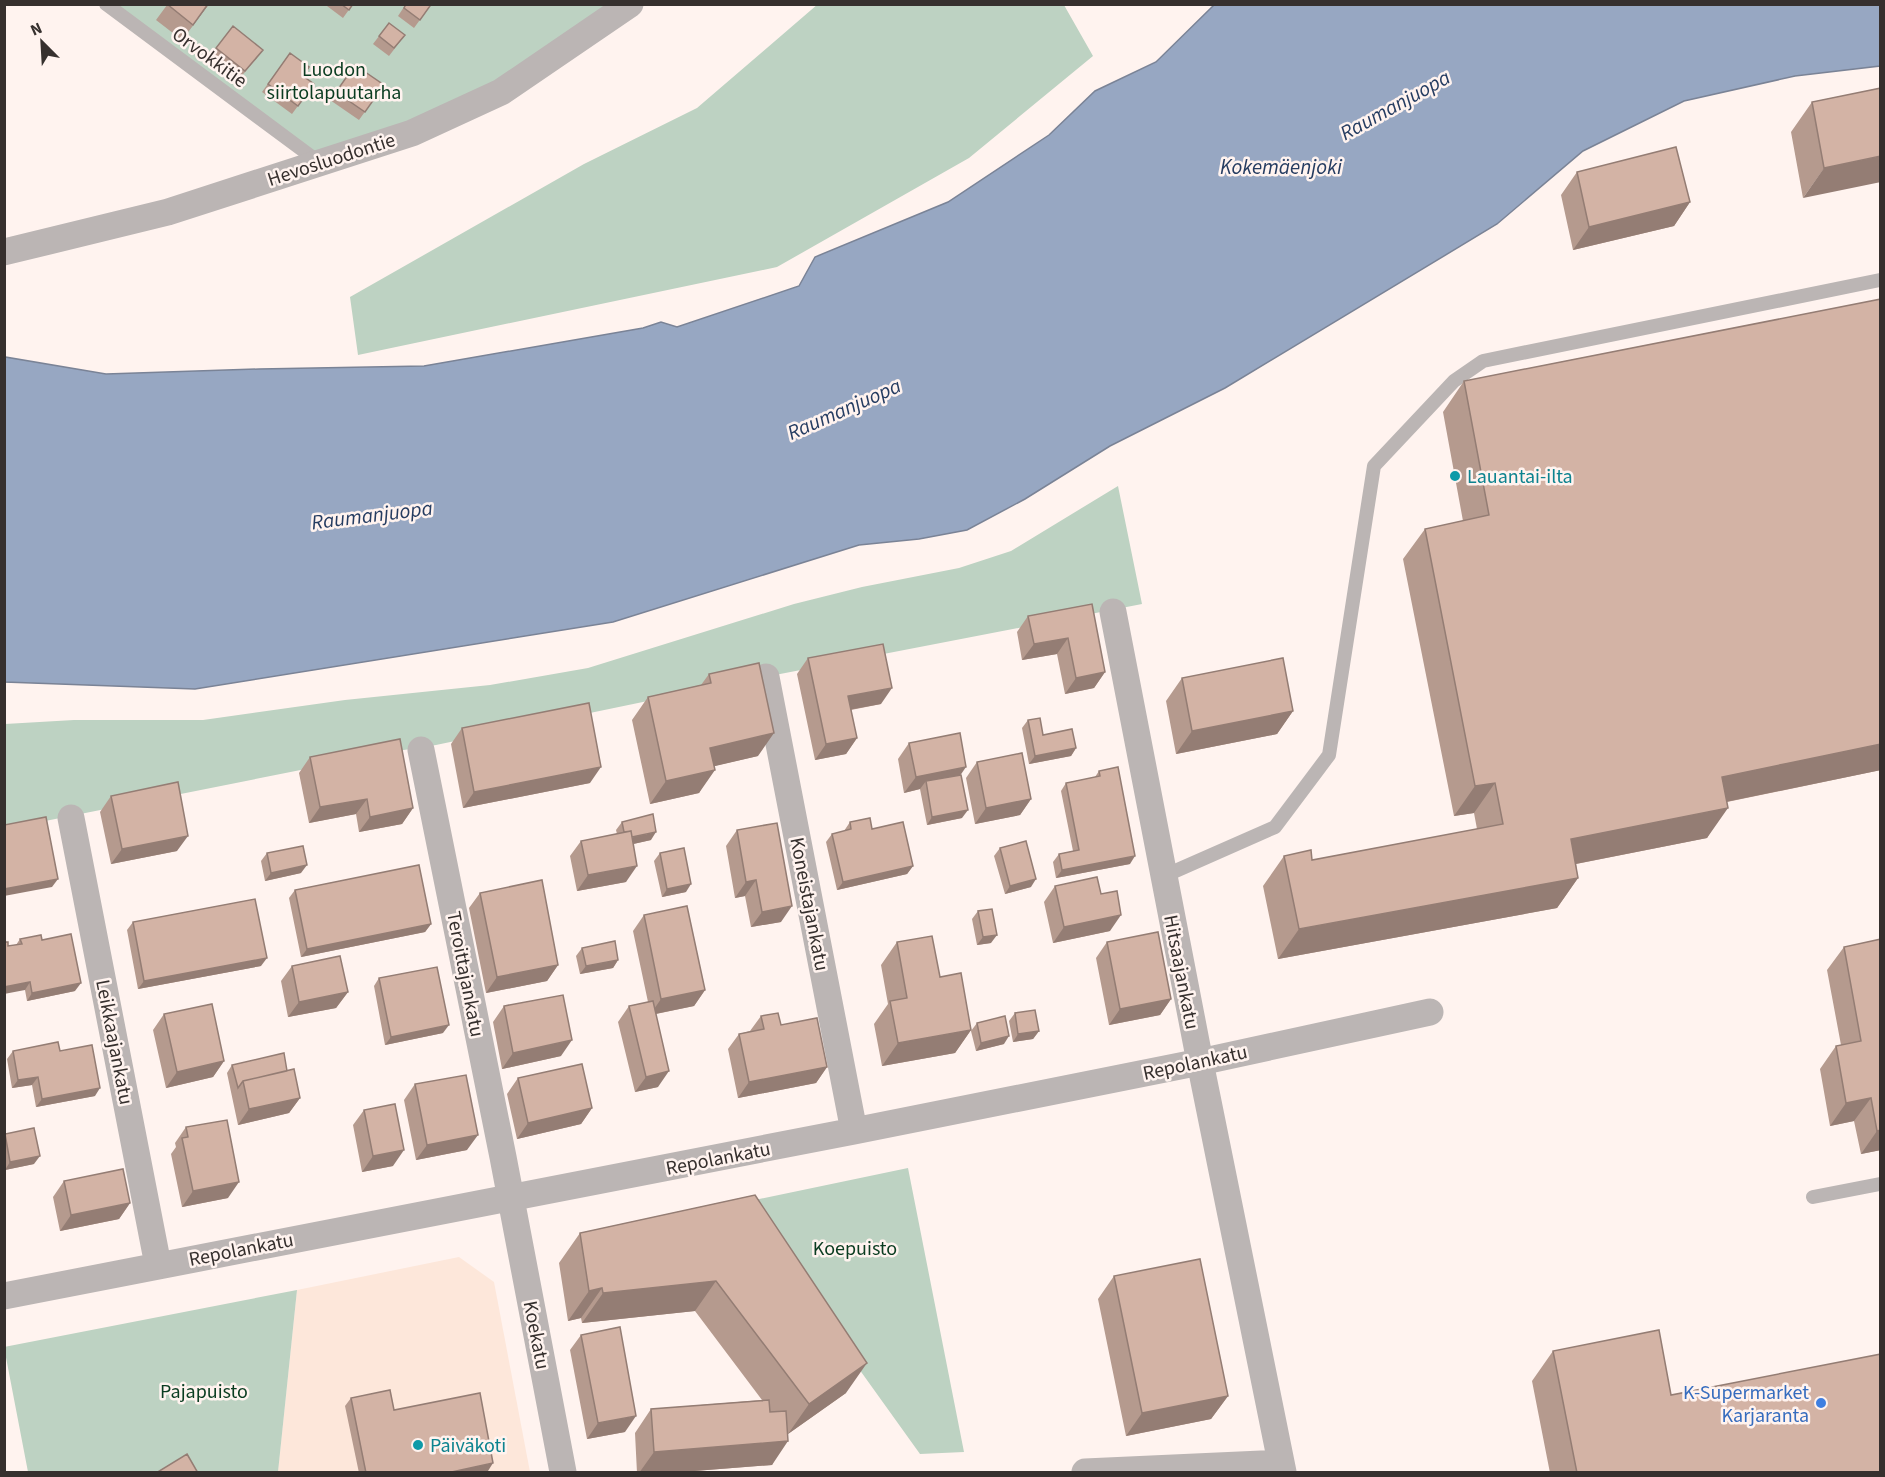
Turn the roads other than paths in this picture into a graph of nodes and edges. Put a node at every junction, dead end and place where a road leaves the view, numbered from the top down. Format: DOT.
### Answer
graph roads {
  1 [pos="106,4"];
  2 [pos="630,4"];
  3 [pos="320,163"];
  4 [pos="4,252"];
  5 [pos="1881,280"];
  6 [pos="1113,612"];
  7 [pos="766,677"];
  8 [pos="421,750"];
  9 [pos="71,818"];
  10 [pos="1164,876"];
  11 [pos="1430,1012"];
  12 [pos="1200,1062"];
  13 [pos="854,1131"];
  14 [pos="1881,1184"];
  15 [pos="1814,1197"];
  16 [pos="511,1198"];
  17 [pos="158,1265"];
  18 [pos="4,1296"];
  19 [pos="1282,1468"];
  20 [pos="563,1473"];
  21 [pos="1084,1473"];
  1 -- 3 [label="lane, Orvokkitie"];
  2 -- 3 [label="street, Hevosluodontie"];
  3 -- 4 [label="street, Hevosluodontie"];
  5 -- 10 [label="lane"];
  6 -- 10 [label="street, Hitsaajankatu"];
  7 -- 13 [label="street, Koneistajankatu"];
  8 -- 16 [label="street, Teroittajankatu"];
  9 -- 17 [label="street, Leikkaajankatu"];
  10 -- 12 [label="street, Hitsaajankatu"];
  11 -- 12 [label="street, Repolankatu"];
  12 -- 13 [label="street, Repolankatu"];
  12 -- 19 [label="street, Hitsaajankatu"];
  13 -- 16 [label="street, Repolankatu"];
  14 -- 15 [label="lane"];
  16 -- 17 [label="street, Repolankatu"];
  16 -- 20 [label="street, Koekatu"];
  17 -- 18 [label="street, Repolankatu"];
  19 -- 21 [label="street"];
}
